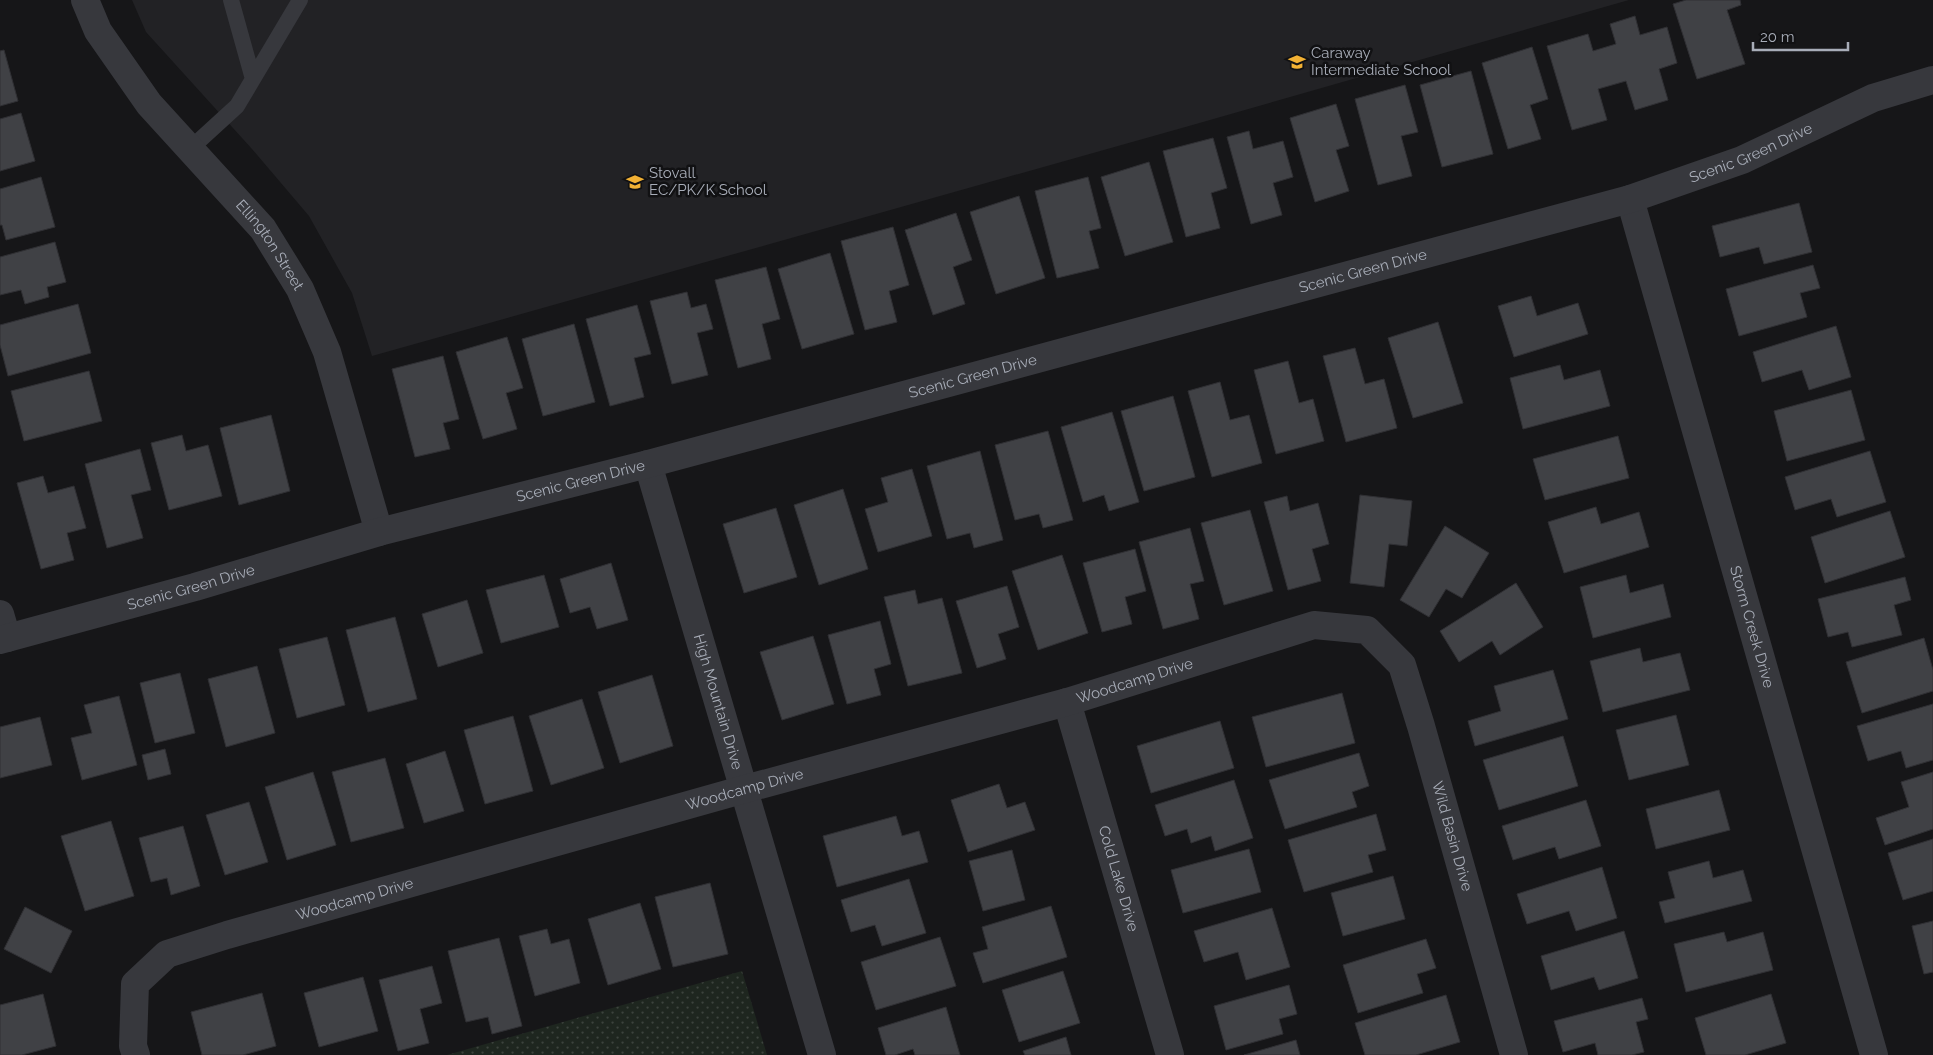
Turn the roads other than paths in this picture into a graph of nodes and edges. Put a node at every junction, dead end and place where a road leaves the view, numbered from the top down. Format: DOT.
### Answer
graph roads {
  1 [pos="85,0"];
  2 [pos="231,0"];
  3 [pos="300,0"];
  4 [pos="253,79"];
  5 [pos="1933,80"];
  6 [pos="190,149"];
  7 [pos="1630,199"];
  8 [pos="648,464"];
  9 [pos="379,532"];
  10 [pos="1367,630"];
  11 [pos="2,631"];
  12 [pos="1067,702"];
  13 [pos="745,789"];
  14 [pos="136,1055"];
  15 [pos="822,1055"];
  16 [pos="1170,1055"];
  17 [pos="1514,1055"];
  18 [pos="1874,1055"];
  1 -- 6 [label="street, Ellington Street"];
  2 -- 4 [label="lane"];
  3 -- 4 [label="lane"];
  4 -- 6 [label="lane"];
  5 -- 7 [label="street, Scenic Green Drive"];
  6 -- 9 [label="street, Ellington Street"];
  7 -- 8 [label="street, Scenic Green Drive"];
  7 -- 18 [label="street, Storm Creek Drive"];
  8 -- 9 [label="street, Scenic Green Drive"];
  8 -- 13 [label="street, High Mountain Drive"];
  9 -- 11 [label="street, Scenic Green Drive"];
  10 -- 12 [label="street, Woodcamp Drive"];
  10 -- 17 [label="street, Wild Basin Drive"];
  12 -- 13 [label="street, Woodcamp Drive"];
  12 -- 16 [label="street, Cold Lake Drive"];
  13 -- 14 [label="street, Woodcamp Drive"];
  13 -- 15 [label="street, High Mountain Drive"];
}
